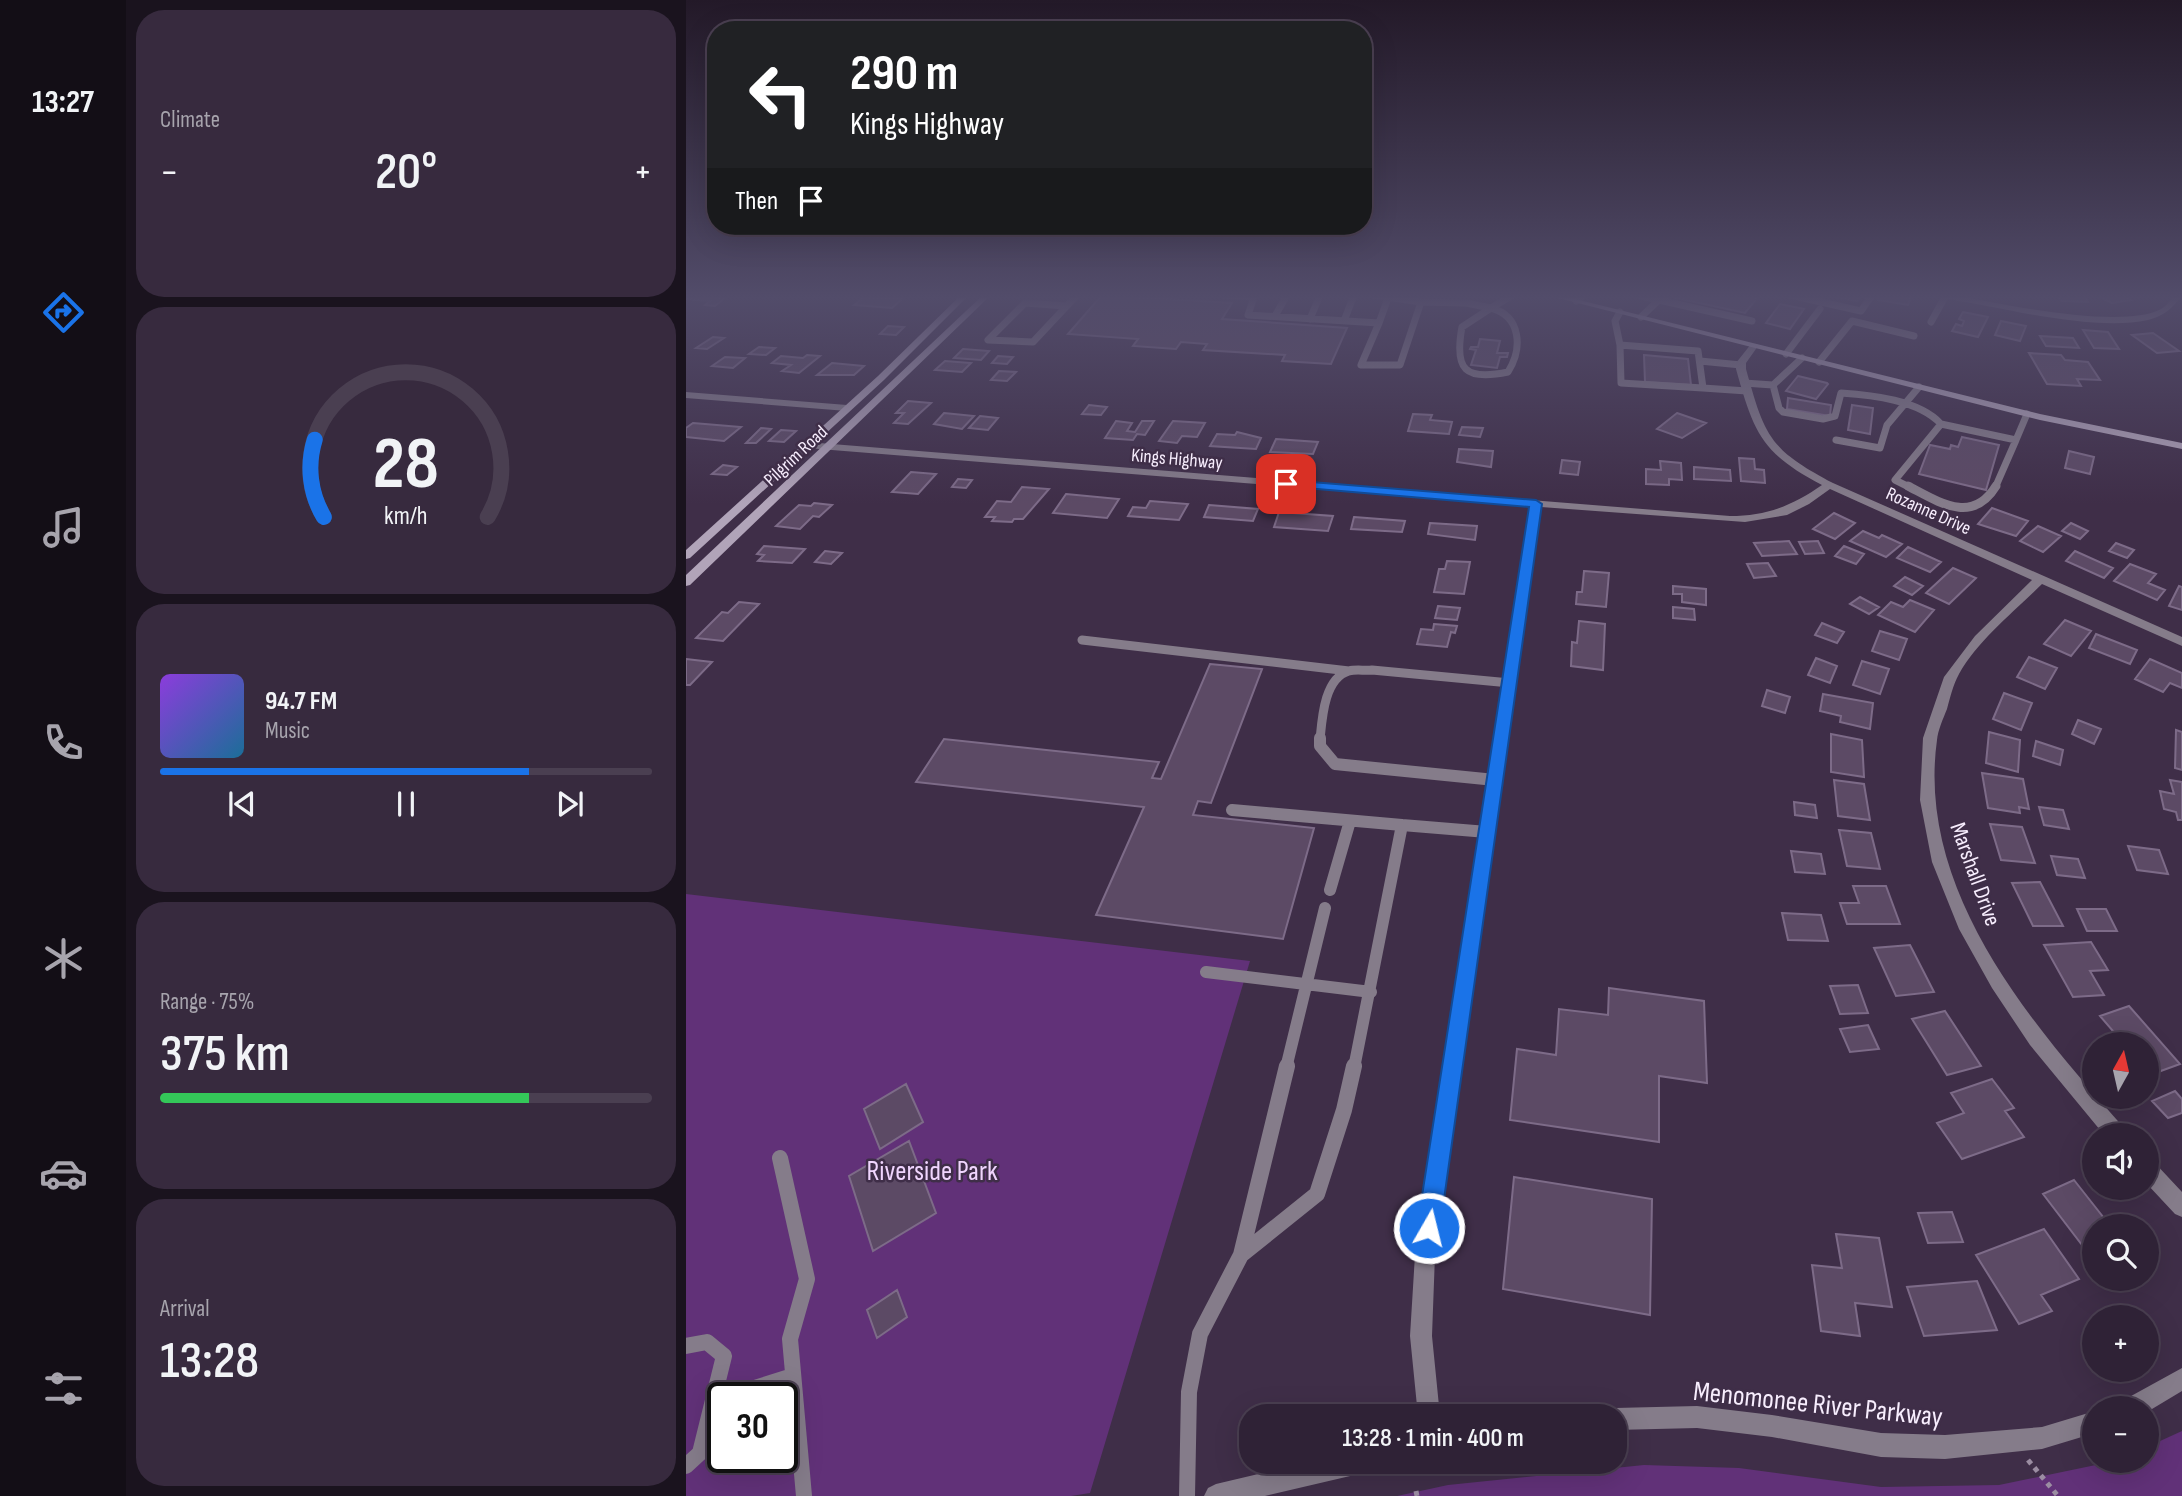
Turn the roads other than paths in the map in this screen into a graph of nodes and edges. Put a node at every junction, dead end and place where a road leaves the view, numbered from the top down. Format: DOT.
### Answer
graph roads {
  1 [pos="895,365"];
  2 [pos="915,365"];
  3 [pos="1361,365"];
  4 [pos="1400,365"];
  5 [pos="1459,365"];
  6 [pos="1513,365"];
  7 [pos="1621,365"];
  8 [pos="1700,365"];
  9 [pos="1741,365"];
  10 [pos="1795,365"];
  11 [pos="1830,365"];
  12 [pos="887,373"];
  13 [pos="906,374"];
  14 [pos="1773,385"];
  15 [pos="1746,387"];
  16 [pos="1919,387"];
  17 [pos="1703,388"];
  18 [pos="686,395"];
  19 [pos="1903,404"];
  20 [pos="847,408"];
  21 [pos="2027,414"];
  22 [pos="1941,424"];
  23 [pos="1836,440"];
  24 [pos="2016,440"];
  25 [pos="807,445"];
  26 [pos="2182,446"];
  27 [pos="829,447"];
  28 [pos="1829,485"];
  29 [pos="1536,504"];
  30 [pos="686,556"];
  31 [pos="2040,579"];
  32 [pos="686,581"];
  33 [pos="1082,640"];
  34 [pos="2182,642"];
  35 [pos="1349,671"];
  36 [pos="1510,683"];
  37 [pos="1495,780"];
  38 [pos="1233,810"];
  39 [pos="1350,821"];
  40 [pos="1402,825"];
  41 [pos="1488,832"];
  42 [pos="1330,890"];
  43 [pos="1325,908"];
  44 [pos="1206,972"];
  45 [pos="1306,986"];
  46 [pos="1371,992"];
  47 [pos="2107,1123"];
  48 [pos="780,1158"];
  49 [pos="2159,1182"];
  50 [pos="2182,1207"];
  51 [pos="1241,1255"];
  52 [pos="686,1346"];
  53 [pos="793,1376"];
  54 [pos="2182,1380"];
  55 [pos="722,1382"];
  56 [pos="774,1382"];
  57 [pos="2153,1396"];
  58 [pos="1428,1404"];
  59 [pos="1627,1419"];
  60 [pos="2082,1426"];
  61 [pos="707,1436"];
  62 [pos="686,1466"];
  63 [pos="1308,1474"];
  64 [pos="804,1496"];
  65 [pos="1187,1496"];
  66 [pos="1216,1496"];
  1 -- 12 [label="street, Pilgrim Road"];
  2 -- 13 [label="street, Pilgrim Road"];
  3 -- 4 [label="lane"];
  5 -- 6 [label="lane"];
  7 -- 17 [label="lane"];
  8 -- 17 [label="lane"];
  9 -- 15 [label="street, Rozanne Drive"];
  10 -- 14 [label="lane"];
  11 -- 16 [label="street"];
  12 -- 13 [label="street"];
  12 -- 20 [label="street, Pilgrim Road"];
  13 -- 27 [label="street, Pilgrim Road"];
  14 -- 15 [label="lane"];
  14 -- 19 [label="lane"];
  15 -- 17 [label="lane"];
  15 -- 28 [label="street, Rozanne Drive"];
  16 -- 19 [label="lane"];
  16 -- 21 [label="street"];
  18 -- 20 [label="street"];
  19 -- 22 [label="lane"];
  19 -- 23 [label="lane"];
  20 -- 25 [label="street, Pilgrim Road"];
  21 -- 24 [label="lane"];
  21 -- 26 [label="street"];
  22 -- 24 [label="lane"];
  22 -- 24 [label="lane"];
  25 -- 27 [label="street, Kings Highway"];
  25 -- 30 [label="street, Pilgrim Road"];
  27 -- 29 [label="street, Kings Highway"];
  27 -- 32 [label="street, Pilgrim Road"];
  28 -- 29 [label="street, Kings Highway"];
  28 -- 31 [label="street, Rozanne Drive"];
  29 -- 36 [label="street"];
  31 -- 34 [label="street, Rozanne Drive"];
  31 -- 47 [label="street, Marshall Drive"];
  33 -- 35 [label="lane"];
  35 -- 36 [label="lane"];
  35 -- 37 [label="lane"];
  36 -- 37 [label="street"];
  37 -- 41 [label="street"];
  38 -- 39 [label="lane"];
  39 -- 40 [label="lane"];
  39 -- 42 [label="lane"];
  40 -- 41 [label="lane"];
  40 -- 46 [label="lane"];
  41 -- 58 [label="street"];
  43 -- 45 [label="lane"];
  44 -- 45 [label="lane"];
  45 -- 46 [label="lane"];
  45 -- 51 [label="lane"];
  46 -- 51 [label="lane"];
  48 -- 53 [label="lane"];
  49 -- 50 [label="street"];
  51 -- 65 [label="lane"];
  52 -- 55 [label="lane"];
  53 -- 56 [label="lane"];
  53 -- 64 [label="lane"];
  54 -- 57 [label="street"];
  59 -- 60 [label="street, Menomonee River Parkway"];
  61 -- 62 [label="lane"];
  63 -- 66 [label="street"];
}
